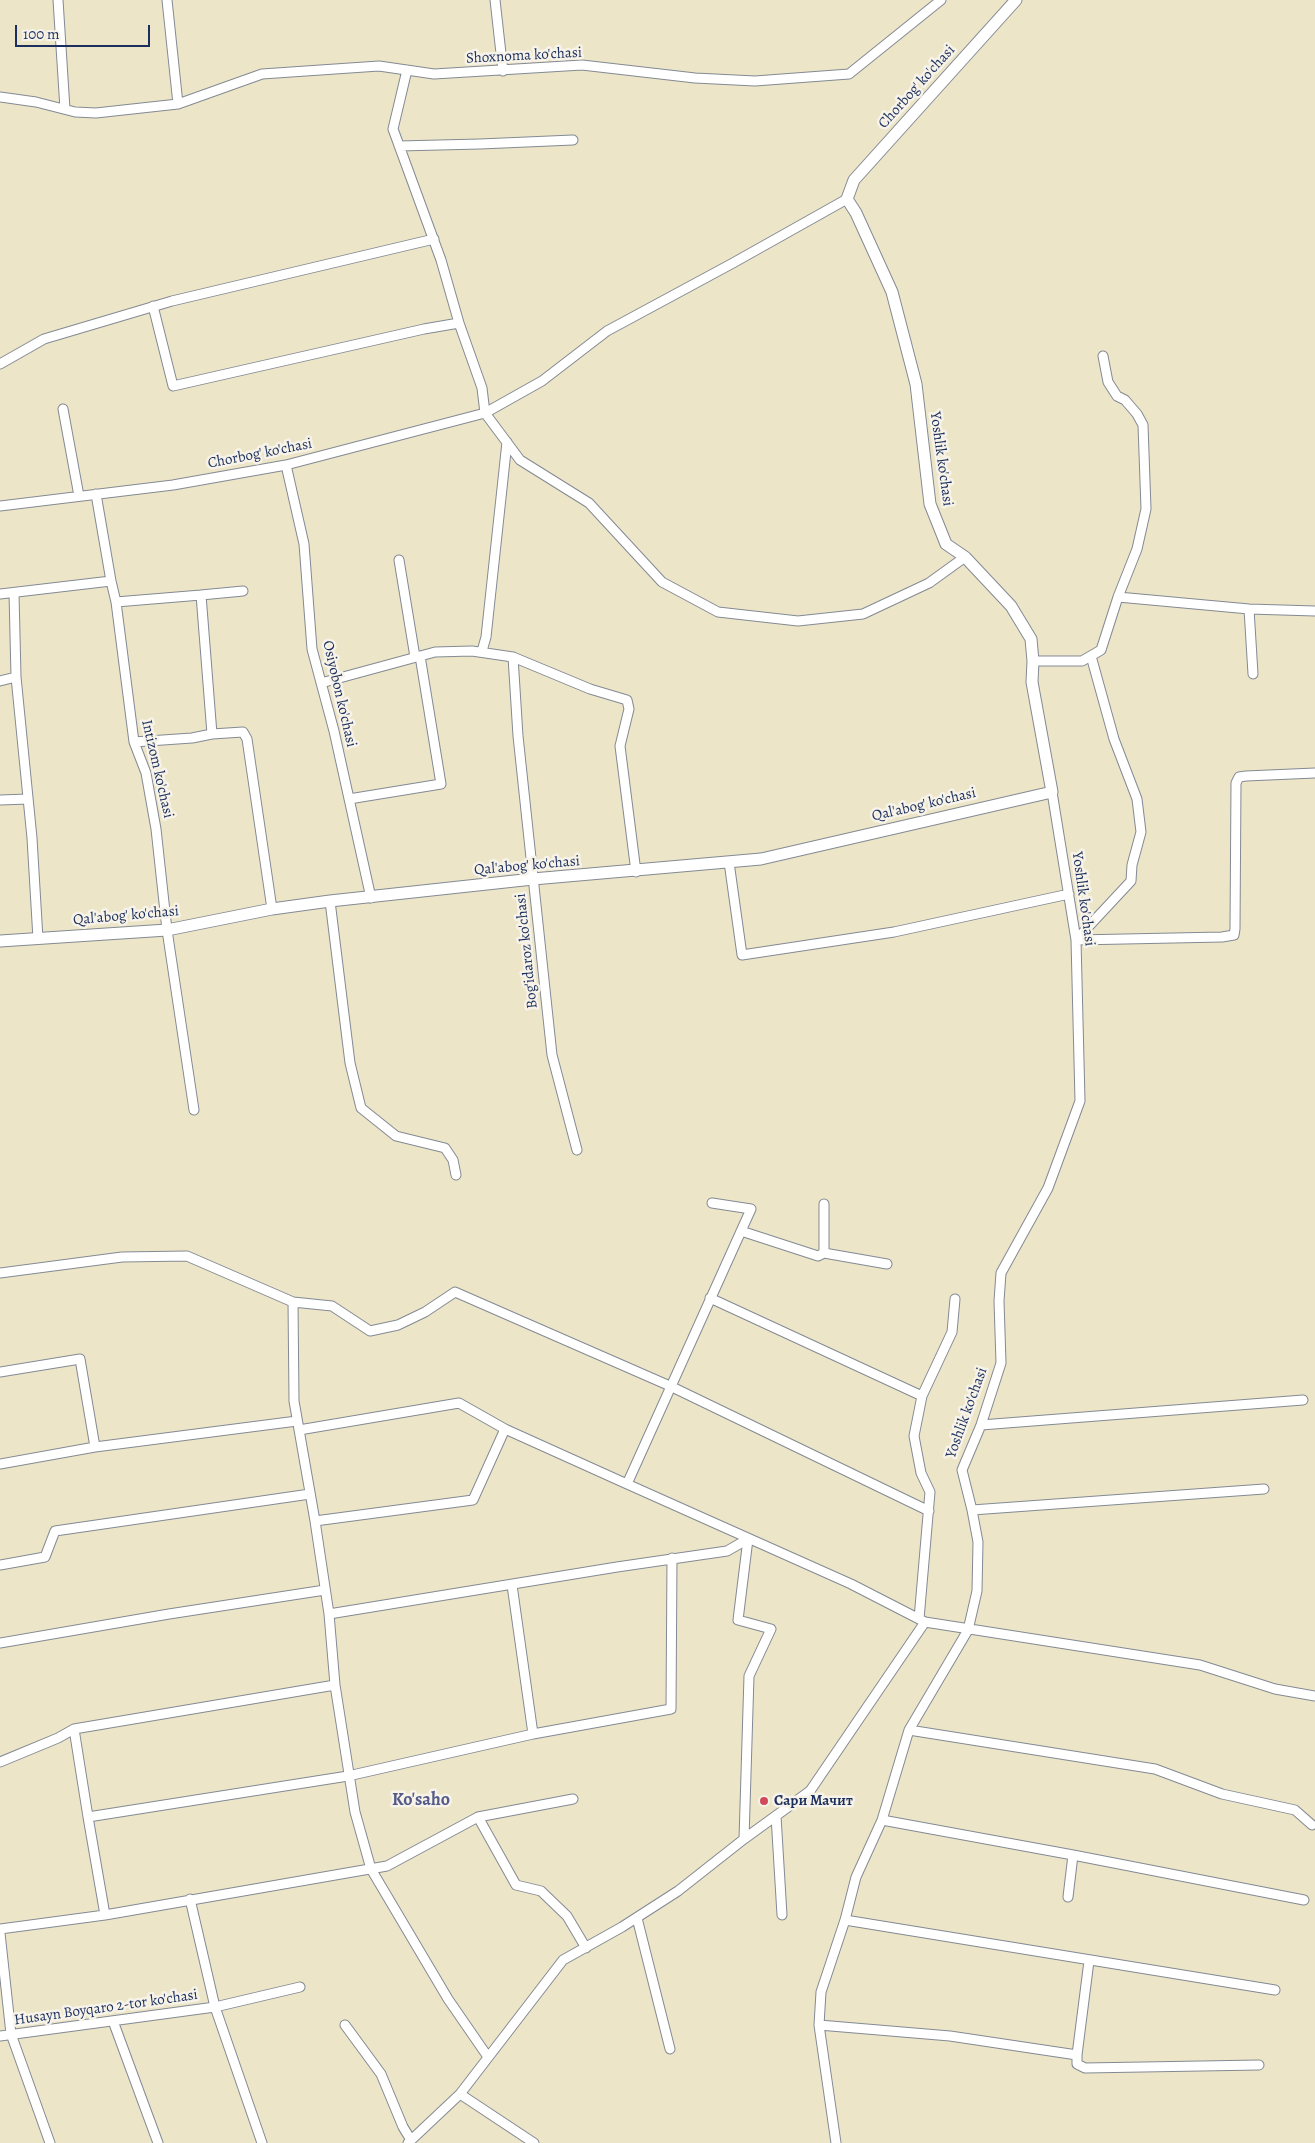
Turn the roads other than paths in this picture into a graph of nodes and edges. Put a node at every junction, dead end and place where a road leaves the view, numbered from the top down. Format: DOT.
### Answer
graph roads {
  1 [pos="58,0"];
  2 [pos="167,0"];
  3 [pos="495,0"];
  4 [pos="941,0"];
  5 [pos="1016,0"];
  6 [pos="407,70"];
  7 [pos="503,71"];
  8 [pos="0,97"];
  9 [pos="178,104"];
  10 [pos="65,109"];
  11 [pos="573,140"];
  12 [pos="399,146"];
  13 [pos="847,198"];
  14 [pos="434,238"];
  15 [pos="153,306"];
  16 [pos="459,323"];
  17 [pos="1103,356"];
  18 [pos="0,364"];
  19 [pos="63,409"];
  20 [pos="485,413"];
  21 [pos="508,442"];
  22 [pos="286,465"];
  23 [pos="96,494"];
  24 [pos="80,496"];
  25 [pos="0,506"];
  26 [pos="965,557"];
  27 [pos="398,560"];
  28 [pos="111,581"];
  29 [pos="244,591"];
  30 [pos="14,592"];
  31 [pos="0,594"];
  32 [pos="201,595"];
  33 [pos="1118,597"];
  34 [pos="116,602"];
  35 [pos="1249,609"];
  36 [pos="1315,611"];
  37 [pos="482,651"];
  38 [pos="1091,656"];
  39 [pos="417,657"];
  40 [pos="513,657"];
  41 [pos="1033,661"];
  42 [pos="1253,674"];
  43 [pos="16,677"];
  44 [pos="0,681"];
  45 [pos="321,683"];
  46 [pos="212,734"];
  47 [pos="134,742"];
  48 [pos="1315,773"];
  49 [pos="1052,792"];
  50 [pos="28,799"];
  51 [pos="349,799"];
  52 [pos="0,800"];
  53 [pos="729,862"];
  54 [pos="636,872"];
  55 [pos="533,879"];
  56 [pos="1069,894"];
  57 [pos="372,898"];
  58 [pos="330,901"];
  59 [pos="272,909"];
  60 [pos="167,930"];
  61 [pos="38,939"];
  62 [pos="1076,940"];
  63 [pos="0,942"];
  64 [pos="194,1110"];
  65 [pos="577,1150"];
  66 [pos="456,1175"];
  67 [pos="712,1203"];
  68 [pos="824,1204"];
  69 [pos="741,1231"];
  70 [pos="824,1253"];
  71 [pos="888,1264"];
  72 [pos="0,1273"];
  73 [pos="710,1298"];
  74 [pos="955,1299"];
  75 [pos="293,1302"];
  76 [pos="0,1372"];
  77 [pos="670,1386"];
  78 [pos="922,1396"];
  79 [pos="1303,1400"];
  80 [pos="981,1425"];
  81 [pos="298,1426"];
  82 [pos="505,1429"];
  83 [pos="95,1447"];
  84 [pos="0,1464"];
  85 [pos="627,1484"];
  86 [pos="1264,1489"];
  87 [pos="310,1494"];
  88 [pos="972,1510"];
  89 [pos="929,1511"];
  90 [pos="315,1521"];
  91 [pos="748,1539"];
  92 [pos="672,1558"];
  93 [pos="0,1565"];
  94 [pos="512,1585"];
  95 [pos="325,1590"];
  96 [pos="329,1614"];
  97 [pos="922,1620"];
  98 [pos="968,1630"];
  99 [pos="0,1643"];
  100 [pos="334,1685"];
  101 [pos="1315,1696"];
  102 [pos="74,1729"];
  103 [pos="909,1730"];
  104 [pos="533,1734"];
  105 [pos="0,1762"];
  106 [pos="348,1776"];
  107 [pos="573,1799"];
  108 [pos="776,1816"];
  109 [pos="88,1817"];
  110 [pos="478,1817"];
  111 [pos="882,1820"];
  112 [pos="1312,1825"];
  113 [pos="744,1839"];
  114 [pos="1073,1855"];
  115 [pos="370,1869"];
  116 [pos="1068,1897"];
  117 [pos="190,1899"];
  118 [pos="1304,1900"];
  119 [pos="105,1915"];
  120 [pos="782,1915"];
  121 [pos="637,1918"];
  122 [pos="845,1920"];
  123 [pos="0,1929"];
  124 [pos="0,1933"];
  125 [pos="586,1948"];
  126 [pos="1089,1961"];
  127 [pos="300,1987"];
  128 [pos="1276,1990"];
  129 [pos="215,2007"];
  130 [pos="114,2021"];
  131 [pos="345,2025"];
  132 [pos="819,2025"];
  133 [pos="11,2034"];
  134 [pos="0,2036"];
  135 [pos="670,2049"];
  136 [pos="1077,2055"];
  137 [pos="488,2057"];
  138 [pos="1259,2065"];
  139 [pos="460,2094"];
  140 [pos="410,2142"];
  141 [pos="50,2143"];
  142 [pos="158,2143"];
  143 [pos="262,2143"];
  144 [pos="534,2143"];
  145 [pos="836,2143"];
  1 -- 10 [label="street"];
  2 -- 9 [label="street"];
  3 -- 7 [label="street"];
  4 -- 7 [label="street, Shoxnoma ko'chasi"];
  5 -- 13 [label="street, Chorbog' ko'chasi"];
  6 -- 7 [label="street, Shoxnoma ko'chasi"];
  6 -- 9 [label="street, Shoxnoma ko'chasi"];
  6 -- 12 [label="street"];
  8 -- 10 [label="street, Shoxnoma ko'chasi"];
  9 -- 10 [label="street, Shoxnoma ko'chasi"];
  11 -- 12 [label="street"];
  12 -- 14 [label="street"];
  13 -- 20 [label="street, Сhorbog' ko'chasi"];
  13 -- 26 [label="street, Yoshlik ko'chasi"];
  14 -- 15 [label="street"];
  14 -- 16 [label="street"];
  15 -- 16 [label="street"];
  15 -- 18 [label="street"];
  16 -- 20 [label="street"];
  17 -- 33 [label="street"];
  19 -- 24 [label="street"];
  20 -- 21 [label="street"];
  20 -- 22 [label="street, Сhorbog' ko'chasi"];
  21 -- 26 [label="street"];
  21 -- 37 [label="street"];
  22 -- 23 [label="street, Сhorbog' ko'chasi"];
  22 -- 45 [label="street, Osiyobon ko'chasi"];
  23 -- 24 [label="street, Сhorbog' ko'chasi"];
  23 -- 28 [label="street, Intizom ko'chasi"];
  24 -- 25 [label="street, Сhorbog' ko'chasi"];
  26 -- 41 [label="street, Yoshlik ko'chasi"];
  27 -- 39 [label="street"];
  28 -- 30 [label="street"];
  28 -- 34 [label="street, Intizom ko'chasi"];
  29 -- 32 [label="street"];
  30 -- 31 [label="street"];
  30 -- 43 [label="street"];
  32 -- 34 [label="street"];
  32 -- 46 [label="street"];
  33 -- 35 [label="street"];
  33 -- 38 [label="street"];
  34 -- 47 [label="street, Intizom ko'chasi"];
  35 -- 36 [label="street"];
  35 -- 42 [label="street"];
  37 -- 39 [label="street"];
  37 -- 40 [label="street"];
  38 -- 41 [label="street"];
  38 -- 62 [label="street"];
  39 -- 45 [label="street"];
  39 -- 51 [label="street"];
  40 -- 54 [label="street"];
  40 -- 55 [label="street, Bog'idaroz ko'chasi"];
  41 -- 49 [label="street, Yoshlik ko'chasi"];
  43 -- 44 [label="street"];
  43 -- 50 [label="street"];
  45 -- 51 [label="street, Osiyobon ko'chasi"];
  46 -- 47 [label="street"];
  46 -- 59 [label="street"];
  47 -- 60 [label="street, Intizom ko'chasi"];
  48 -- 62 [label="street"];
  49 -- 53 [label="street, Qal'abog' ko'chasi"];
  49 -- 56 [label="street, Yoshlik ko'chasi"];
  50 -- 52 [label="street"];
  50 -- 61 [label="street"];
  51 -- 57 [label="street, Osiyobon ko'chasi"];
  53 -- 54 [label="street, Qal'abog' ko'chasi"];
  53 -- 56 [label="street"];
  54 -- 55 [label="street, Qal'abog' ko'chasi"];
  55 -- 57 [label="street, Qal'abog' ko'chasi"];
  55 -- 65 [label="street, Bog'idaroz ko'chasi"];
  56 -- 62 [label="street, Yoshlik ko'chasi"];
  57 -- 58 [label="street, Qal'abog' ko'chasi"];
  58 -- 59 [label="street, Qal'abog' ko'chasi"];
  58 -- 66 [label="street"];
  59 -- 60 [label="street, Qal'abog' ko'chasi"];
  60 -- 61 [label="street, Qal'abog' ko'chasi"];
  60 -- 64 [label="street, Intizom ko'chasi"];
  61 -- 63 [label="street, Qal'abog' ko'chasi"];
  62 -- 80 [label="street, Yoshlik ko'chasi"];
  67 -- 69 [label="street"];
  68 -- 70 [label="street"];
  69 -- 70 [label="street"];
  69 -- 73 [label="street"];
  70 -- 71 [label="street"];
  72 -- 75 [label="street"];
  73 -- 77 [label="street"];
  73 -- 78 [label="street"];
  74 -- 78 [label="street"];
  75 -- 77 [label="street"];
  75 -- 81 [label="street"];
  76 -- 83 [label="street"];
  77 -- 85 [label="street"];
  77 -- 89 [label="street"];
  78 -- 89 [label="street"];
  79 -- 80 [label="street"];
  80 -- 88 [label="street, Yoshlik ko'chasi"];
  81 -- 82 [label="street"];
  81 -- 83 [label="street"];
  81 -- 87 [label="street"];
  82 -- 85 [label="street"];
  82 -- 90 [label="street"];
  83 -- 84 [label="street"];
  85 -- 91 [label="street"];
  86 -- 88 [label="street"];
  87 -- 90 [label="street"];
  87 -- 93 [label="street"];
  88 -- 98 [label="street, Yoshlik ko'chasi"];
  89 -- 97 [label="street"];
  90 -- 95 [label="street"];
  91 -- 92 [label="street"];
  91 -- 97 [label="street"];
  91 -- 113 [label="street"];
  92 -- 94 [label="street"];
  92 -- 104 [label="street"];
  94 -- 96 [label="street"];
  94 -- 104 [label="street"];
  95 -- 96 [label="street"];
  95 -- 99 [label="street"];
  96 -- 100 [label="street"];
  97 -- 98 [label="street"];
  97 -- 108 [label="street"];
  98 -- 101 [label="street"];
  98 -- 103 [label="street, Yoshlik ko'chasi"];
  100 -- 102 [label="street"];
  100 -- 106 [label="street"];
  102 -- 105 [label="street"];
  102 -- 109 [label="street"];
  103 -- 111 [label="street, Yoshlik ko'chasi"];
  103 -- 112 [label="street"];
  104 -- 106 [label="street"];
  106 -- 109 [label="street"];
  106 -- 115 [label="street"];
  107 -- 110 [label="street"];
  108 -- 113 [label="street"];
  108 -- 120 [label="street"];
  109 -- 119 [label="street"];
  110 -- 115 [label="street"];
  110 -- 125 [label="street"];
  111 -- 114 [label="street"];
  111 -- 122 [label="street, Yoshlik ko'chasi"];
  113 -- 121 [label="street"];
  114 -- 116 [label="street"];
  114 -- 118 [label="street"];
  115 -- 117 [label="street"];
  115 -- 137 [label="street"];
  117 -- 119 [label="street"];
  117 -- 129 [label="street"];
  119 -- 123 [label="street"];
  121 -- 125 [label="street"];
  121 -- 135 [label="street"];
  122 -- 126 [label="street"];
  122 -- 132 [label="street, Yoshlik ko'chasi"];
  124 -- 133 [label="street"];
  125 -- 137 [label="street"];
  126 -- 128 [label="street"];
  126 -- 136 [label="street"];
  127 -- 129 [label="street, Husayn Boyqaro 2-tor ko'chasi"];
  129 -- 130 [label="street, Husayn Boyqaro 2-tor ko'chasi"];
  129 -- 143 [label="street"];
  130 -- 133 [label="street, Husayn Boyqaro 2-tor ko'chasi"];
  130 -- 142 [label="street"];
  131 -- 140 [label="street"];
  132 -- 136 [label="street"];
  132 -- 145 [label="street, Yoshlik ko'chasi"];
  133 -- 134 [label="street, Husayn Boyqaro 2-tor ko'chasi"];
  133 -- 141 [label="street"];
  136 -- 138 [label="street"];
  137 -- 139 [label="street"];
  139 -- 140 [label="street"];
  139 -- 144 [label="street"];
}
